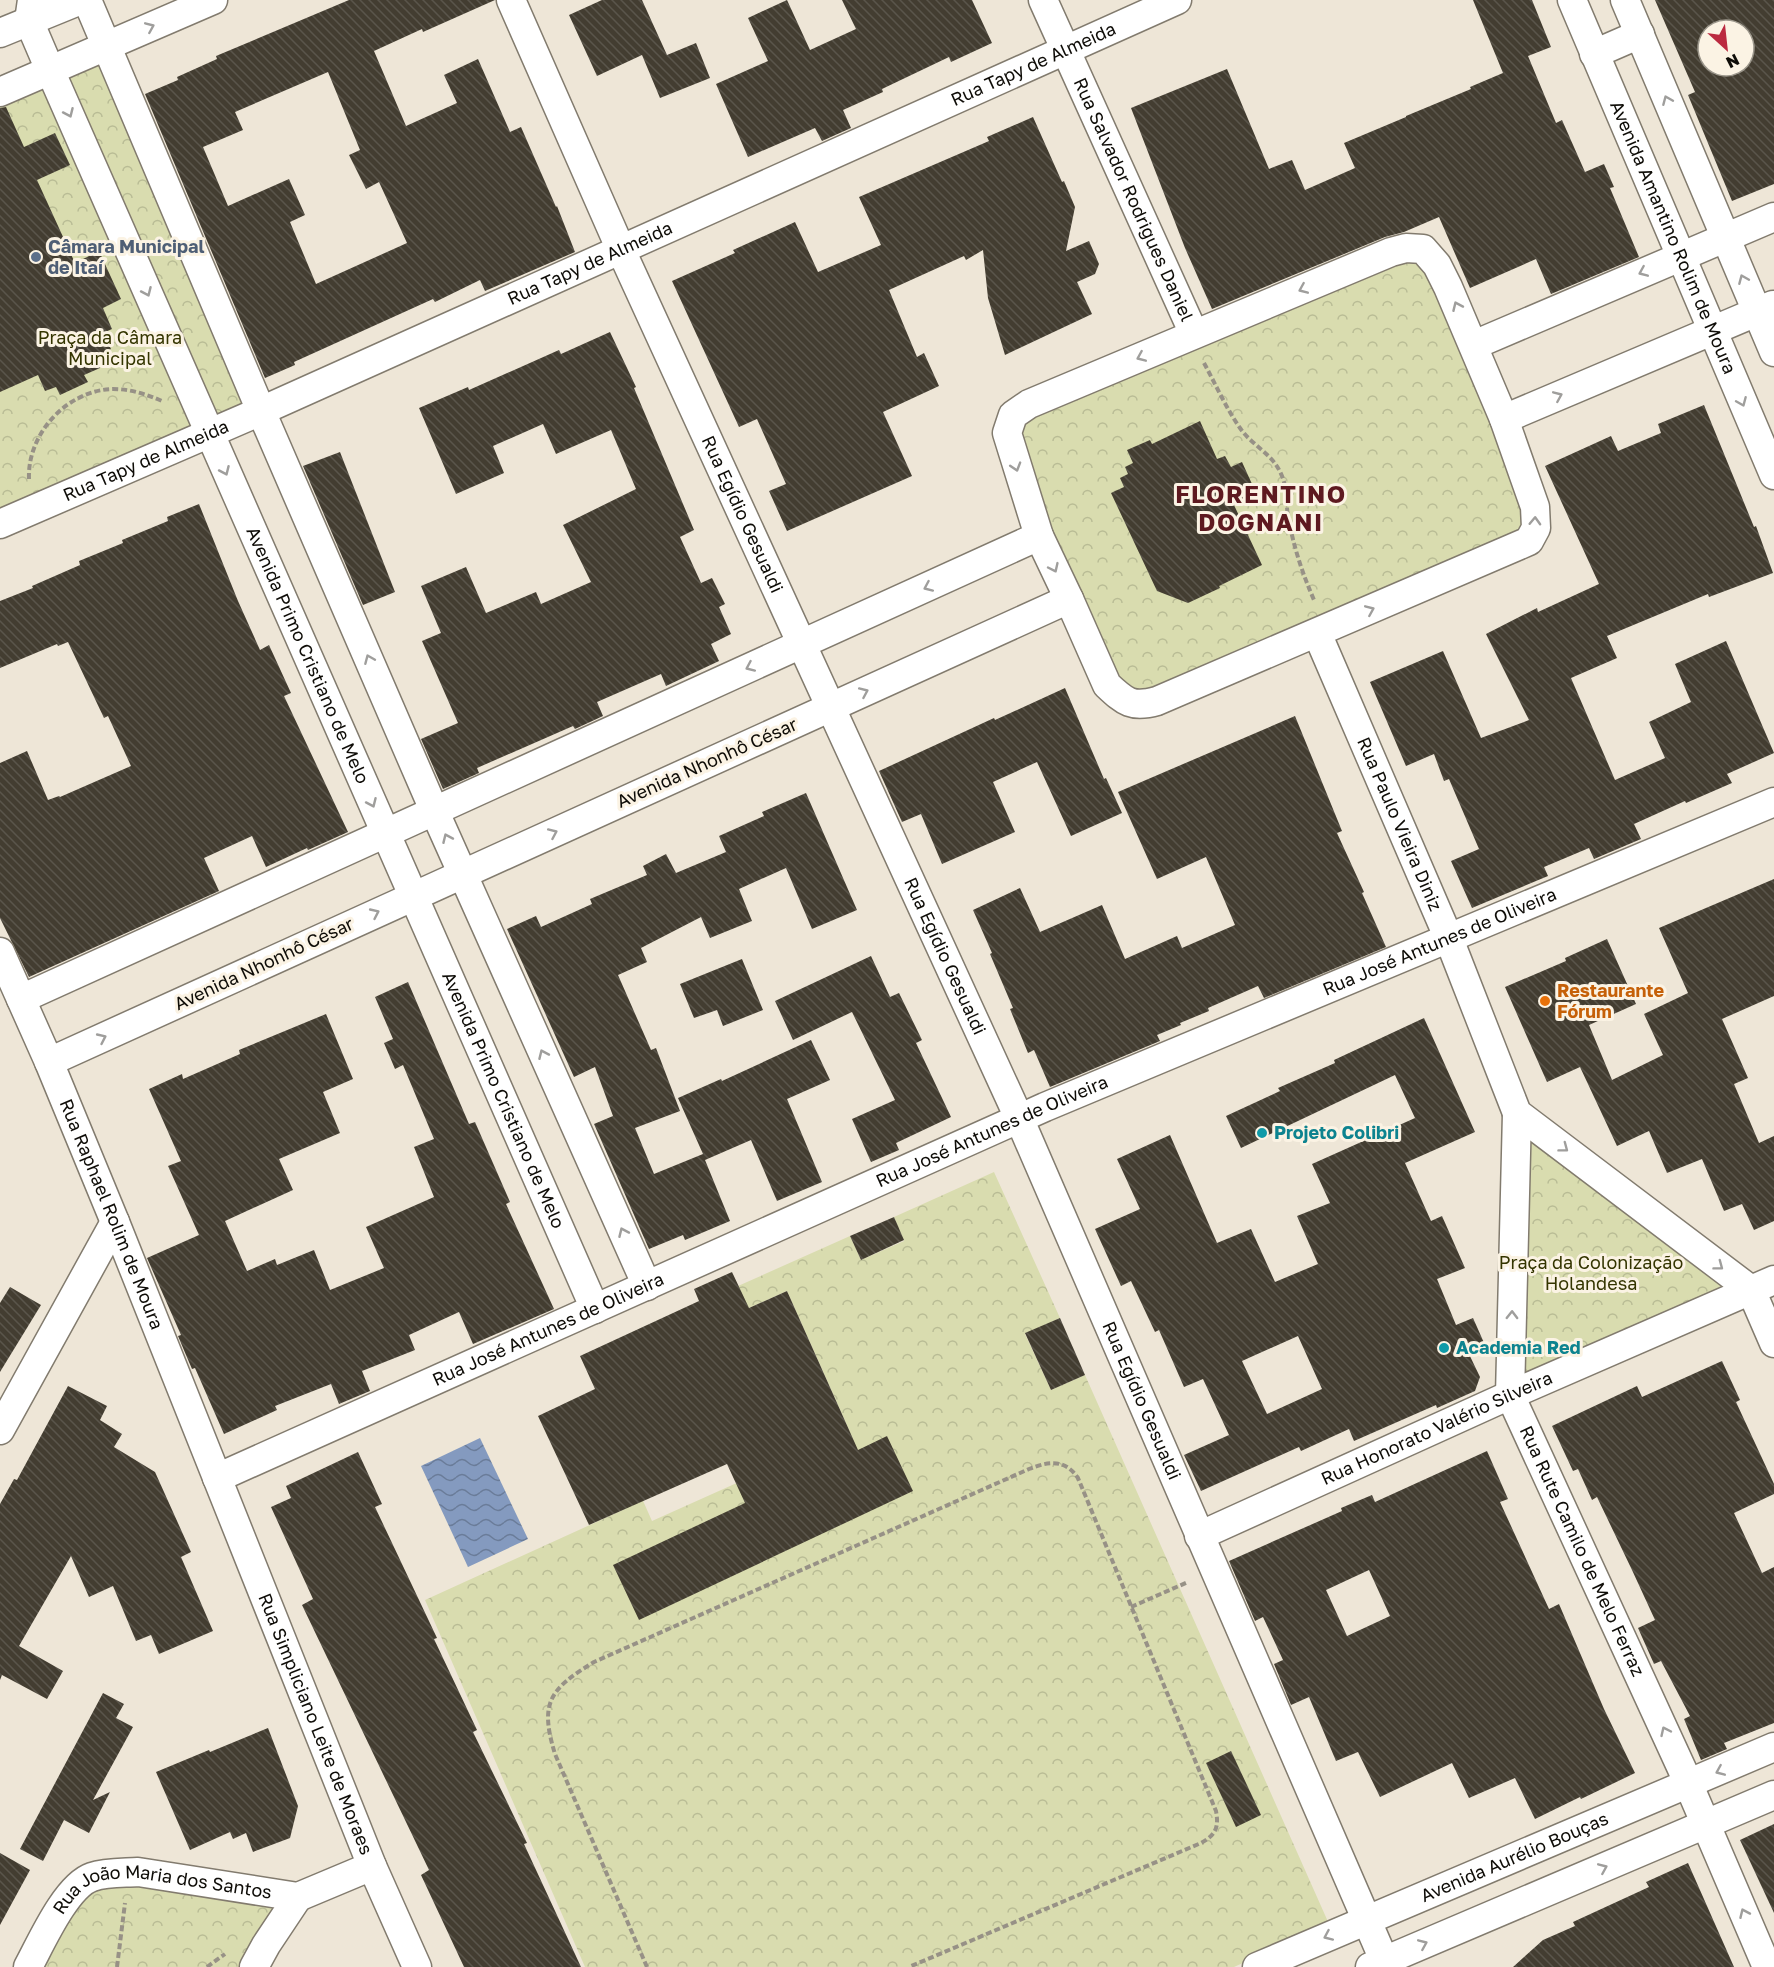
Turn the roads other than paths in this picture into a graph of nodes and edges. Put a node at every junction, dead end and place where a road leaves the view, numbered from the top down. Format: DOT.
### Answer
graph roads {
  1 [pos="81,0"];
  2 [pos="87,0"];
  3 [pos="213,0"];
  4 [pos="511,0"];
  5 [pos="1043,0"];
  6 [pos="1177,0"];
  7 [pos="1572,0"];
  8 [pos="1626,0"];
  9 [pos="31,10"];
  10 [pos="0,33"];
  11 [pos="1640,34"];
  12 [pos="107,45"];
  13 [pos="1065,49"];
  14 [pos="1594,54"];
  15 [pos="50,70"];
  16 [pos="0,92"];
  17 [pos="1774,217"];
  18 [pos="1725,237"];
  19 [pos="621,250"];
  20 [pos="1680,256"];
  21 [pos="1766,308"];
  22 [pos="1712,331"];
  23 [pos="1194,334"];
  24 [pos="1474,345"];
  25 [pos="1774,352"];
  26 [pos="261,411"];
  27 [pos="1504,418"];
  28 [pos="202,436"];
  29 [pos="1774,475"];
  30 [pos="0,524"];
  31 [pos="1039,536"];
  32 [pos="1070,599"];
  33 [pos="1322,630"];
  34 [pos="802,644"];
  35 [pos="831,707"];
  36 [pos="1774,802"];
  37 [pos="434,810"];
  38 [pos="385,833"];
  39 [pos="463,874"];
  40 [pos="414,896"];
  41 [pos="1449,939"];
  42 [pos="0,952"];
  43 [pos="21,999"];
  44 [pos="49,1062"];
  45 [pos="1517,1113"];
  46 [pos="1019,1118"];
  47 [pos="115,1222"];
  48 [pos="1763,1285"];
  49 [pos="646,1286"];
  50 [pos="595,1309"];
  51 [pos="1774,1342"];
  52 [pos="1510,1395"];
  53 [pos="0,1430"];
  54 [pos="217,1478"];
  55 [pos="1199,1536"];
  56 [pos="1774,1747"];
  57 [pos="1689,1784"];
  58 [pos="1774,1795"];
  59 [pos="1706,1825"];
  60 [pos="372,1866"];
  61 [pos="298,1897"];
  62 [pos="1366,1920"];
  63 [pos="1380,1965"];
  64 [pos="28,1967"];
  65 [pos="254,1967"];
  66 [pos="417,1967"];
  67 [pos="1257,1967"];
  68 [pos="1767,1967"];
  1 -- 9 [label="street"];
  2 -- 12 [label="street"];
  12 -- 3 [label="street, one-way"];
  4 -- 19 [label="street, Rua Egídio Gesualdi"];
  5 -- 13 [label="street, Rua Salvador Rodrigues Daniel"];
  6 -- 13 [label="street, Rua Tapy de Almeida"];
  7 -- 14 [label="street, Avenida Amantino Rolim de Moura"];
  8 -- 11 [label="street"];
  9 -- 10 [label="street"];
  9 -- 15 [label="street, Avenida Primo Cristiano de Melo"];
  11 -- 14 [label="street"];
  18 -- 11 [label="street, one-way"];
  12 -- 15 [label="street"];
  12 -- 26 [label="street"];
  13 -- 19 [label="street, Rua Tapy de Almeida"];
  13 -- 23 [label="street, Rua Salvador Rodrigues Daniel"];
  14 -- 20 [label="street, Avenida Amantino Rolim de Moura"];
  15 -- 16 [label="street"];
  15 -- 28 [label="street, Avenida Primo Cristiano de Melo, one-way"];
  17 -- 18 [label="street"];
  18 -- 20 [label="street"];
  21 -- 18 [label="street, one-way"];
  19 -- 26 [label="street, Rua Tapy de Almeida"];
  19 -- 34 [label="street, Rua Egídio Gesualdi"];
  20 -- 22 [label="street, Avenida Amantino Rolim de Moura"];
  20 -- 24 [label="street, one-way"];
  21 -- 22 [label="street"];
  21 -- 25 [label="street"];
  27 -- 22 [label="street, one-way"];
  22 -- 29 [label="street, Avenida Amantino Rolim de Moura, one-way"];
  24 -- 23 [label="street, one-way"];
  23 -- 31 [label="street, one-way"];
  24 -- 27 [label="street"];
  26 -- 28 [label="street, Rua Tapy de Almeida"];
  37 -- 26 [label="street, one-way"];
  33 -- 27 [label="street, one-way"];
  28 -- 30 [label="street, Rua Tapy de Almeida"];
  28 -- 38 [label="street, Avenida Primo Cristiano de Melo, one-way"];
  31 -- 32 [label="street, one-way"];
  31 -- 34 [label="street, one-way"];
  32 -- 33 [label="street"];
  35 -- 32 [label="street, Avenida Nhonhô César, one-way"];
  33 -- 41 [label="street, Rua Paulo Vieira Diniz"];
  34 -- 35 [label="street, Rua Egídio Gesualdi"];
  34 -- 37 [label="street, one-way"];
  39 -- 35 [label="street, Avenida Nhonhô César, one-way"];
  35 -- 46 [label="street, Rua Egídio Gesualdi"];
  36 -- 41 [label="street, Rua José Antunes de Oliveira"];
  37 -- 38 [label="street"];
  39 -- 37 [label="street, one-way"];
  38 -- 40 [label="street, Avenida Primo Cristiano de Melo"];
  38 -- 43 [label="street"];
  39 -- 40 [label="street, Avenida Nhonhô César"];
  49 -- 39 [label="street, one-way"];
  44 -- 40 [label="street, Avenida Nhonhô César, one-way"];
  40 -- 50 [label="street, Avenida Primo Cristiano de Melo"];
  41 -- 45 [label="street, Rua Paulo Vieira Diniz"];
  41 -- 46 [label="street, Rua José Antunes de Oliveira"];
  42 -- 43 [label="street, Rua Raphael Rolim de Moura"];
  43 -- 44 [label="street, Rua Raphael Rolim de Moura"];
  44 -- 47 [label="street, Rua Raphael Rolim de Moura"];
  45 -- 48 [label="street, one-way"];
  52 -- 45 [label="street, Rua Rute Camilo de Melo Ferraz, one-way"];
  46 -- 49 [label="street, Rua José Antunes de Oliveira"];
  46 -- 55 [label="street, Rua Egídio Gesualdi"];
  47 -- 53 [label="street"];
  47 -- 54 [label="street, Rua Raphael Rolim de Moura"];
  48 -- 51 [label="street"];
  48 -- 52 [label="street, Rua Honorato Valério Silveira"];
  49 -- 50 [label="street, Rua José Antunes de Oliveira"];
  50 -- 54 [label="street, Rua José Antunes de Oliveira"];
  52 -- 55 [label="street, Rua Honorato Valério Silveira"];
  57 -- 52 [label="street, Rua Rute Camilo de Melo Ferraz, one-way"];
  54 -- 60 [label="street, Rua Simpliciano Leite de Moraes"];
  55 -- 62 [label="street, Rua Egídio Gesualdi"];
  56 -- 57 [label="street, Avenida Aurélio Bouças, one-way"];
  57 -- 59 [label="street, Rua Rute Camilo de Melo Ferraz"];
  57 -- 62 [label="street, Avenida Aurélio Bouças"];
  58 -- 59 [label="street"];
  63 -- 59 [label="street, one-way"];
  68 -- 59 [label="street, Rua Rute Camilo de Melo Ferraz, one-way"];
  60 -- 61 [label="street, Rua João Maria dos Santos"];
  60 -- 66 [label="street, Rua Simpliciano Leite de Moraes"];
  61 -- 64 [label="street, Rua João Maria dos Santos"];
  61 -- 65 [label="street, Rua João Maria dos Santos"];
  62 -- 63 [label="street, Rua Egídio Gesualdi"];
  62 -- 67 [label="street, Avenida Aurélio Bouças, one-way"];
}
